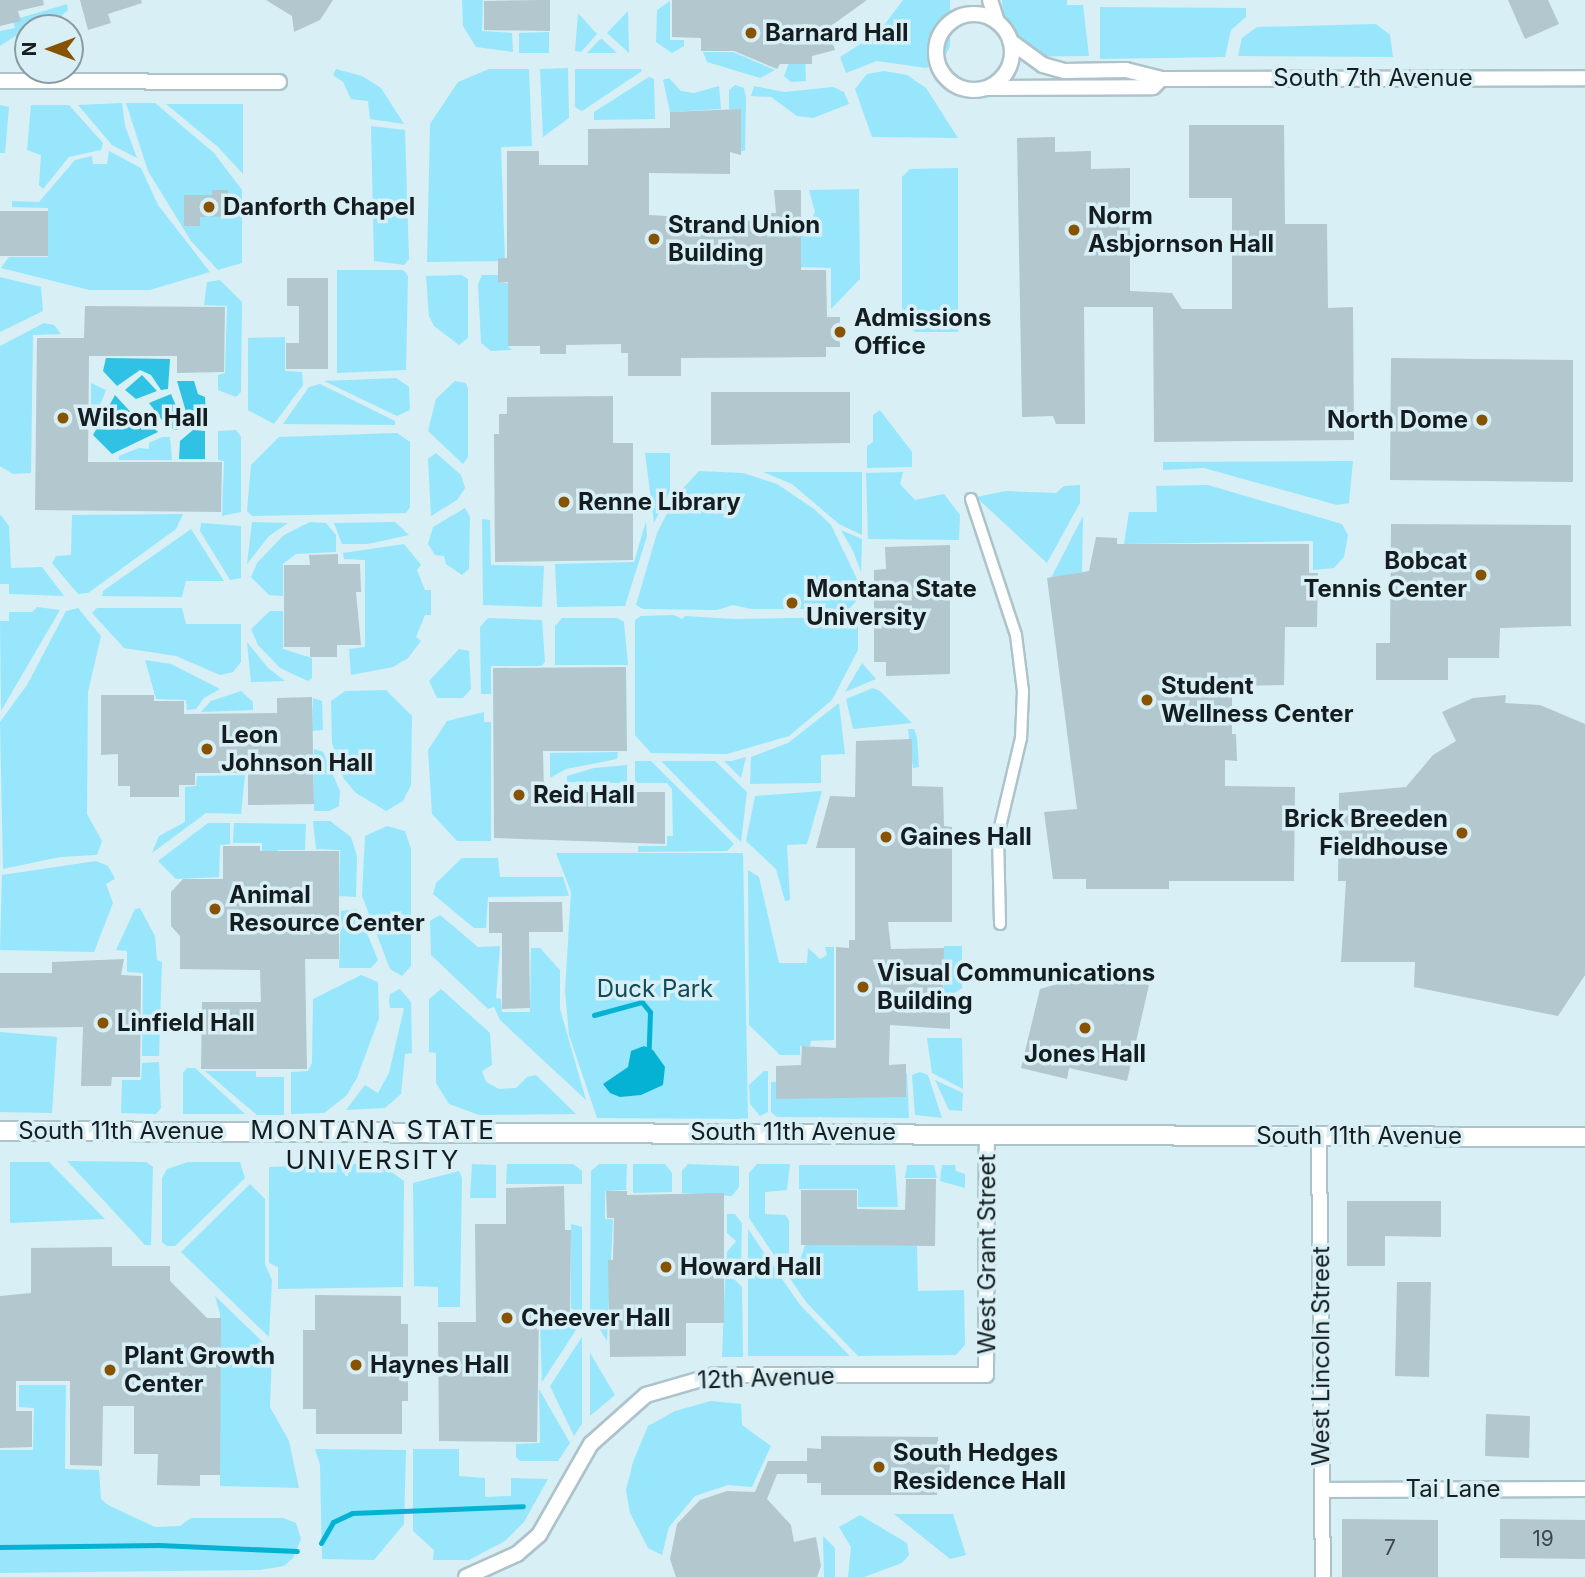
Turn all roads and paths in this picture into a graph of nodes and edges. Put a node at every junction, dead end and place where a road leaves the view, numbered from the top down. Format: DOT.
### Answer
graph roads {
  1 [pos="961,0"];
  2 [pos="990,0"];
  3 [pos="957,18"];
  4 [pos="997,22"];
  5 [pos="1010,41"];
  6 [pos="1585,78"];
  7 [pos="1161,79"];
  8 [pos="0,81"];
  9 [pos="279,82"];
  10 [pos="988,89"];
  11 [pos="971,499"];
  12 [pos="1000,924"];
  13 [pos="0,1131"];
  14 [pos="987,1133"];
  15 [pos="1319,1136"];
  16 [pos="1585,1137"];
  17 [pos="986,1375"];
  18 [pos="1585,1489"];
  19 [pos="1322,1490"];
  20 [pos="466,1577"];
  21 [pos="1323,1577"];
  1 -- 3 [label="street"];
  2 -- 4 [label="street"];
  3 -- 4 [label="street"];
  3 -- 10 [label="street"];
  4 -- 5 [label="street"];
  5 -- 7 [label="street, South 7th Avenue"];
  5 -- 10 [label="street"];
  6 -- 7 [label="street, South 7th Avenue"];
  7 -- 10 [label="street, South 7th Avenue"];
  8 -- 9 [label="street"];
  11 -- 12 [label="street"];
  13 -- 14 [label="street, South 11th Avenue"];
  14 -- 15 [label="street, South 11th Avenue"];
  14 -- 17 [label="street, West Grant Street"];
  15 -- 16 [label="street, South 11th Avenue"];
  15 -- 19 [label="street, West Lincoln Street"];
  17 -- 20 [label="street, 12th Avenue"];
  18 -- 19 [label="street, Tai Lane"];
  19 -- 21 [label="street, West Lincoln Street"];
}
